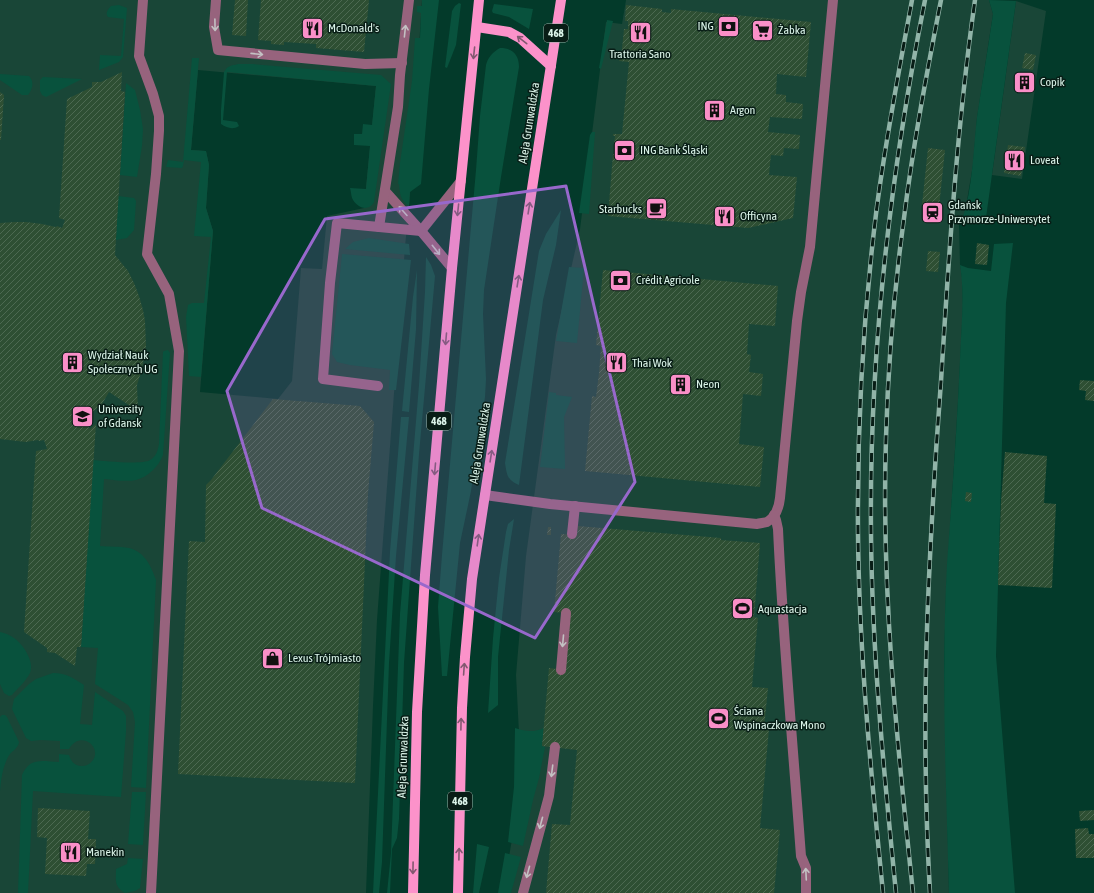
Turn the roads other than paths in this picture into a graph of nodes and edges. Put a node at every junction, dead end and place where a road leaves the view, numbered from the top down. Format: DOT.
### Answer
graph roads {
  1 [pos="143,0"];
  2 [pos="216,0"];
  3 [pos="409,0"];
  4 [pos="479,0"];
  5 [pos="562,0"];
  6 [pos="833,0"];
  7 [pos="477,28"];
  8 [pos="402,62"];
  9 [pos="551,66"];
  10 [pos="460,181"];
  11 [pos="385,191"];
  12 [pos="380,227"];
  13 [pos="421,231"];
  14 [pos="452,268"];
  15 [pos="378,386"];
  16 [pos="485,495"];
  17 [pos="575,506"];
  18 [pos="774,516"];
  19 [pos="572,534"];
  20 [pos="566,613"];
  21 [pos="561,670"];
  22 [pos="555,747"];
  23 [pos="151,893"];
  24 [pos="413,893"];
  25 [pos="458,893"];
  26 [pos="523,893"];
  27 [pos="806,893"];
  1 -- 23 [label="lane"];
  2 -- 8 [label="lane, one-way"];
  8 -- 3 [label="lane, one-way"];
  4 -- 7 [label="main road, Aleja Grunwaldzka / 468"];
  5 -- 9 [label="main road, Aleja Grunwaldzka / 468"];
  6 -- 18 [label="lane"];
  9 -- 7 [label="main road, one-way"];
  7 -- 10 [label="main road, Aleja Grunwaldzka / 468, one-way"];
  8 -- 11 [label="lane"];
  16 -- 9 [label="main road, Aleja Grunwaldzka / 468, one-way"];
  10 -- 13 [label="lane"];
  10 -- 14 [label="main road, Aleja Grunwaldzka / 468, one-way"];
  11 -- 12 [label="lane"];
  13 -- 11 [label="lane, one-way"];
  12 -- 13 [label="lane"];
  12 -- 15 [label="lane"];
  13 -- 14 [label="lane, one-way"];
  14 -- 24 [label="main road, Aleja Grunwaldzka / 468, one-way"];
  16 -- 17 [label="lane"];
  25 -- 16 [label="main road, Aleja Grunwaldzka / 468, one-way"];
  17 -- 18 [label="lane"];
  17 -- 19 [label="lane"];
  27 -- 18 [label="lane, one-way"];
  20 -- 21 [label="lane, one-way"];
  22 -- 26 [label="lane, one-way"];
}
